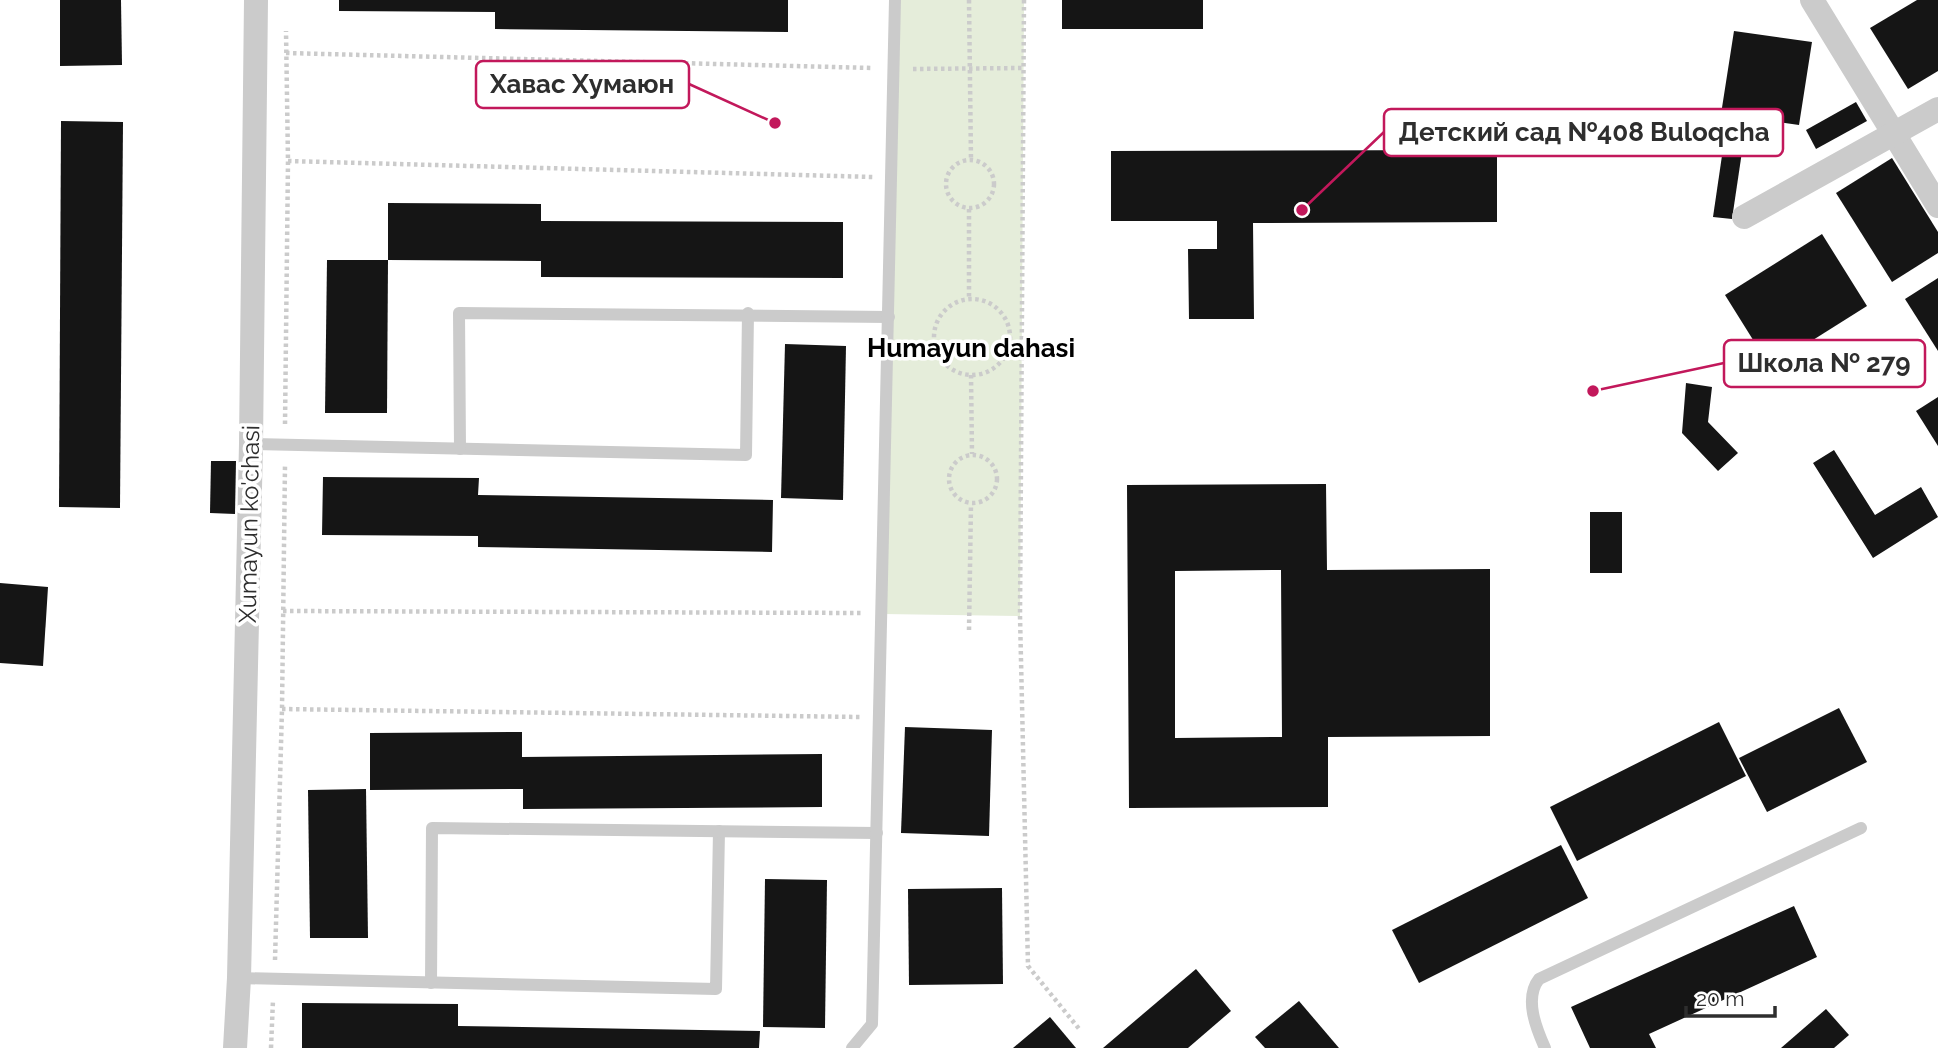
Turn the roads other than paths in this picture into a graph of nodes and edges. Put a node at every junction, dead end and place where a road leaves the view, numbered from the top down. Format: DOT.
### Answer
graph roads {
  1 [pos="256,0"];
  2 [pos="895,0"];
  3 [pos="1812,0"];
  4 [pos="1938,109"];
  5 [pos="1893,134"];
  6 [pos="1938,206"];
  7 [pos="1744,217"];
  8 [pos="748,313"];
  9 [pos="889,317"];
  10 [pos="251,444"];
  11 [pos="460,449"];
  12 [pos="1861,828"];
  13 [pos="719,831"];
  14 [pos="877,833"];
  15 [pos="239,978"];
  16 [pos="431,983"];
  17 [pos="235,1048"];
  18 [pos="852,1048"];
  19 [pos="1545,1048"];
  1 -- 10 [label="street, Xumayun ko'chasi"];
  2 -- 9 [label="lane"];
  3 -- 5 [label="street"];
  4 -- 5 [label="street"];
  5 -- 6 [label="street"];
  5 -- 7 [label="street"];
  8 -- 9 [label="lane"];
  8 -- 11 [label="lane"];
  8 -- 11 [label="lane"];
  9 -- 14 [label="lane"];
  10 -- 11 [label="lane"];
  10 -- 15 [label="street, Xumayun ko'chasi"];
  12 -- 19 [label="lane"];
  13 -- 14 [label="lane"];
  13 -- 16 [label="lane"];
  13 -- 16 [label="lane"];
  14 -- 18 [label="lane"];
  15 -- 16 [label="lane"];
  15 -- 17 [label="street, Xumayun ko'chasi"];
}
